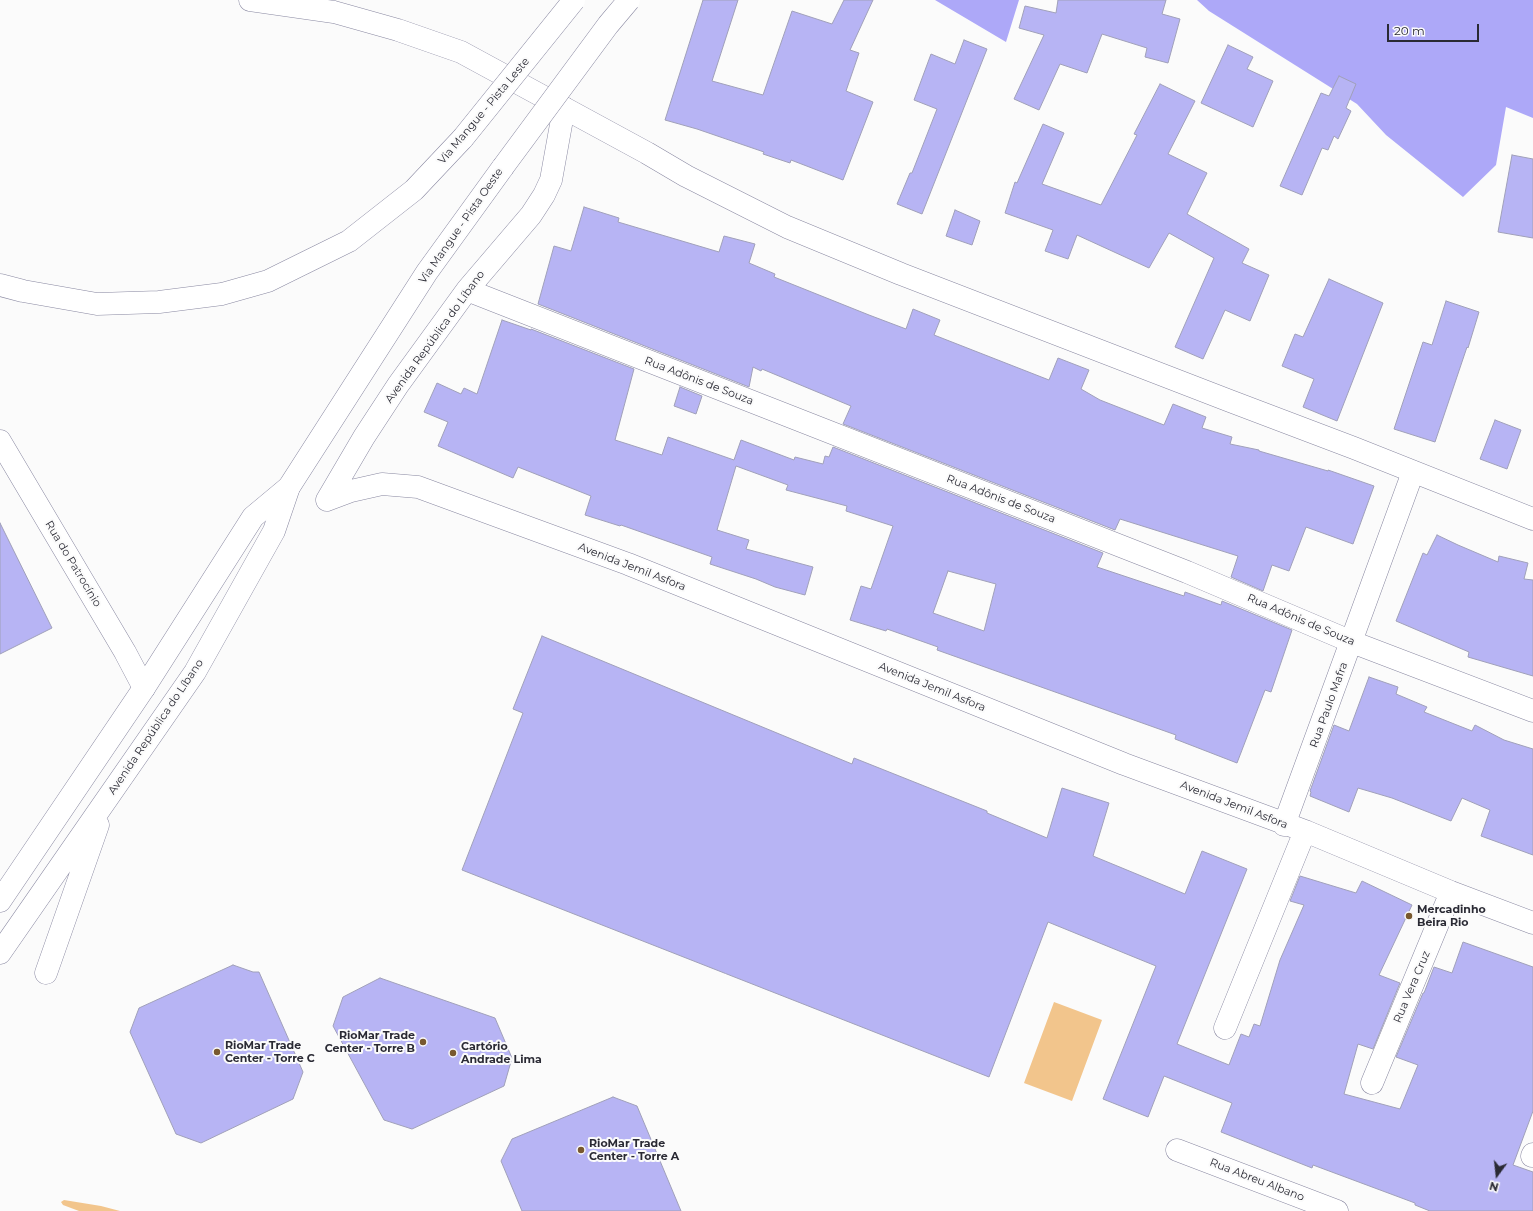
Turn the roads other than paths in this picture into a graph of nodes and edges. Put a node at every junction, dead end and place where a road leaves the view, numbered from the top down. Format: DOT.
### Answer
graph roads {
  1 [pos="250,0"];
  2 [pos="574,0"];
  3 [pos="629,0"];
  4 [pos="277,2"];
  5 [pos="564,108"];
  6 [pos="0,285"];
  7 [pos="467,290"];
  8 [pos="0,441"];
  9 [pos="306,462"];
  10 [pos="1414,472"];
  11 [pos="289,487"];
  12 [pos="327,500"];
  13 [pos="1533,519"];
  14 [pos="1352,642"];
  15 [pos="144,688"];
  16 [pos="1533,711"];
  17 [pos="107,799"];
  18 [pos="1284,825"];
  19 [pos="1305,831"];
  20 [pos="1451,892"];
  21 [pos="0,901"];
  22 [pos="1533,923"];
  23 [pos="0,953"];
  24 [pos="46,973"];
  25 [pos="1225,1028"];
  26 [pos="1372,1083"];
  27 [pos="1177,1150"];
  28 [pos="1337,1211"];
  1 -- 4 [label="street"];
  2 -- 6 [label="street, Via Mangue - Pista Leste, bridge"];
  3 -- 9 [label="street, Via Mangue - Pista Oeste, bridge"];
  4 -- 5 [label="street"];
  5 -- 7 [label="street, Avenida República do Líbano"];
  5 -- 10 [label="street"];
  7 -- 12 [label="street, Avenida República do Líbano"];
  7 -- 14 [label="street, Rua Adônis de Souza"];
  8 -- 15 [label="street, Rua do Patrocínio"];
  9 -- 11 [label="street, Avenida República do Líbano"];
  10 -- 13 [label="street"];
  10 -- 14 [label="street, Rua Paulo Mafra"];
  11 -- 15 [label="street, Avenida República do Líbano"];
  11 -- 17 [label="street, Avenida República do Líbano"];
  12 -- 18 [label="street, Avenida Jemil Asfora"];
  14 -- 16 [label="street, Rua Adônis de Souza"];
  14 -- 18 [label="street, Rua Paulo Mafra"];
  15 -- 21 [label="street, Avenida República do Líbano"];
  17 -- 23 [label="street, Avenida República do Líbano"];
  17 -- 24 [label="street"];
  18 -- 19 [label="street, Avenida Jemil Asfora"];
  19 -- 20 [label="street, Avenida Jemil Asfora"];
  19 -- 25 [label="street"];
  20 -- 22 [label="street, Avenida Jemil Asfora"];
  20 -- 26 [label="street, Rua Vera Cruz"];
  27 -- 28 [label="street, Rua Abreu Albano"];
}
